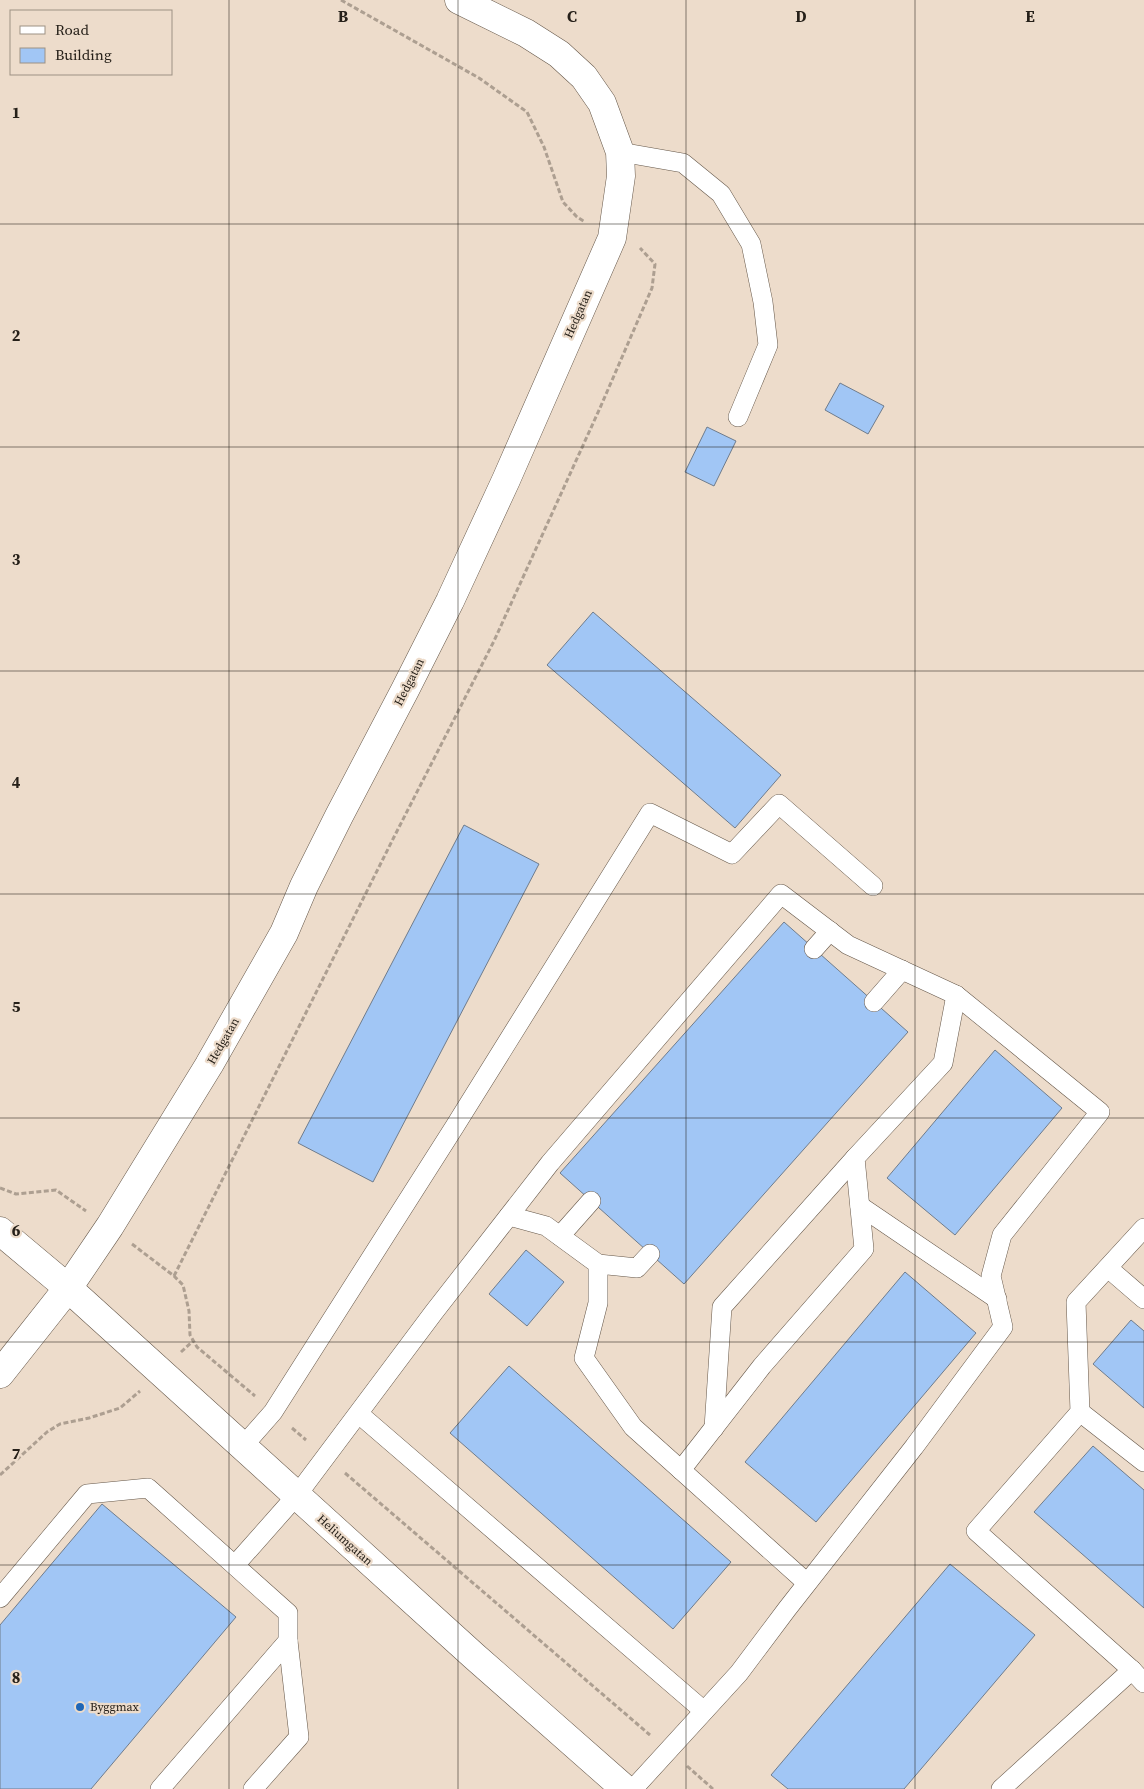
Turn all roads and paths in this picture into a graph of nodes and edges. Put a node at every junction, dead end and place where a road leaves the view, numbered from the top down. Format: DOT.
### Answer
graph roads {
  1 [pos="459,0"];
  2 [pos="620,152"];
  3 [pos="738,417"];
  4 [pos="873,886"];
  5 [pos="830,931"];
  6 [pos="814,948"];
  7 [pos="902,970"];
  8 [pos="956,995"];
  9 [pos="874,1002"];
  10 [pos="855,1158"];
  11 [pos="591,1201"];
  12 [pos="860,1206"];
  13 [pos="509,1216"];
  14 [pos="1144,1228"];
  15 [pos="0,1231"];
  16 [pos="560,1236"];
  17 [pos="650,1254"];
  18 [pos="598,1264"];
  19 [pos="1108,1268"];
  20 [pos="174,1276"];
  21 [pos="68,1288"];
  22 [pos="997,1299"];
  23 [pos="1144,1299"];
  24 [pos="193,1341"];
  25 [pos="160,1372"];
  26 [pos="0,1374"];
  27 [pos="273,1412"];
  28 [pos="1080,1412"];
  29 [pos="359,1414"];
  30 [pos="714,1428"];
  31 [pos="243,1446"];
  32 [pos="326,1457"];
  33 [pos="1144,1462"];
  34 [pos="681,1470"];
  35 [pos="0,1475"];
  36 [pos="297,1495"];
  37 [pos="235,1565"];
  38 [pos="807,1583"];
  39 [pos="0,1598"];
  40 [pos="288,1641"];
  41 [pos="1138,1676"];
  42 [pos="704,1711"];
  43 [pos="668,1750"];
  44 [pos="160,1789"];
  45 [pos="253,1789"];
  46 [pos="625,1789"];
  47 [pos="633,1789"];
  48 [pos="713,1789"];
  49 [pos="1001,1789"];
  1 -- 2 [label="street, Hedgatan"];
  2 -- 3 [label="lane"];
  2 -- 21 [label="street, Hedgatan"];
  4 -- 27 [label="lane"];
  5 -- 6 [label="lane"];
  5 -- 7 [label="lane"];
  5 -- 13 [label="lane"];
  7 -- 8 [label="lane"];
  7 -- 9 [label="lane"];
  8 -- 10 [label="lane"];
  8 -- 22 [label="lane"];
  10 -- 12 [label="lane"];
  10 -- 30 [label="lane"];
  11 -- 16 [label="lane"];
  12 -- 22 [label="lane"];
  12 -- 30 [label="lane"];
  13 -- 16 [label="lane"];
  13 -- 29 [label="lane"];
  14 -- 19 [label="lane"];
  15 -- 21 [label="street, Heliumgatan"];
  16 -- 18 [label="lane"];
  17 -- 18 [label="lane"];
  18 -- 34 [label="lane"];
  19 -- 23 [label="lane"];
  19 -- 28 [label="lane"];
  20 -- 24 [label="path"];
  21 -- 25 [label="street, Heliumgatan"];
  21 -- 26 [label="street, Hedgatan"];
  22 -- 38 [label="lane"];
  24 -- 25 [label="path"];
  24 -- 27 [label="path"];
  25 -- 31 [label="street, Heliumgatan"];
  25 -- 35 [label="path"];
  27 -- 31 [label="lane"];
  27 -- 32 [label="path"];
  28 -- 33 [label="lane"];
  28 -- 41 [label="lane"];
  29 -- 32 [label="lane"];
  29 -- 42 [label="lane"];
  30 -- 34 [label="lane"];
  31 -- 36 [label="street, Heliumgatan"];
  32 -- 36 [label="lane"];
  32 -- 43 [label="path"];
  34 -- 38 [label="lane"];
  36 -- 37 [label="lane"];
  36 -- 46 [label="street, Heliumgatan"];
  37 -- 39 [label="lane"];
  37 -- 40 [label="lane"];
  38 -- 42 [label="lane"];
  40 -- 44 [label="lane"];
  40 -- 45 [label="lane"];
  41 -- 49 [label="lane"];
  42 -- 43 [label="lane"];
  43 -- 47 [label="lane"];
  43 -- 48 [label="path"];
}
